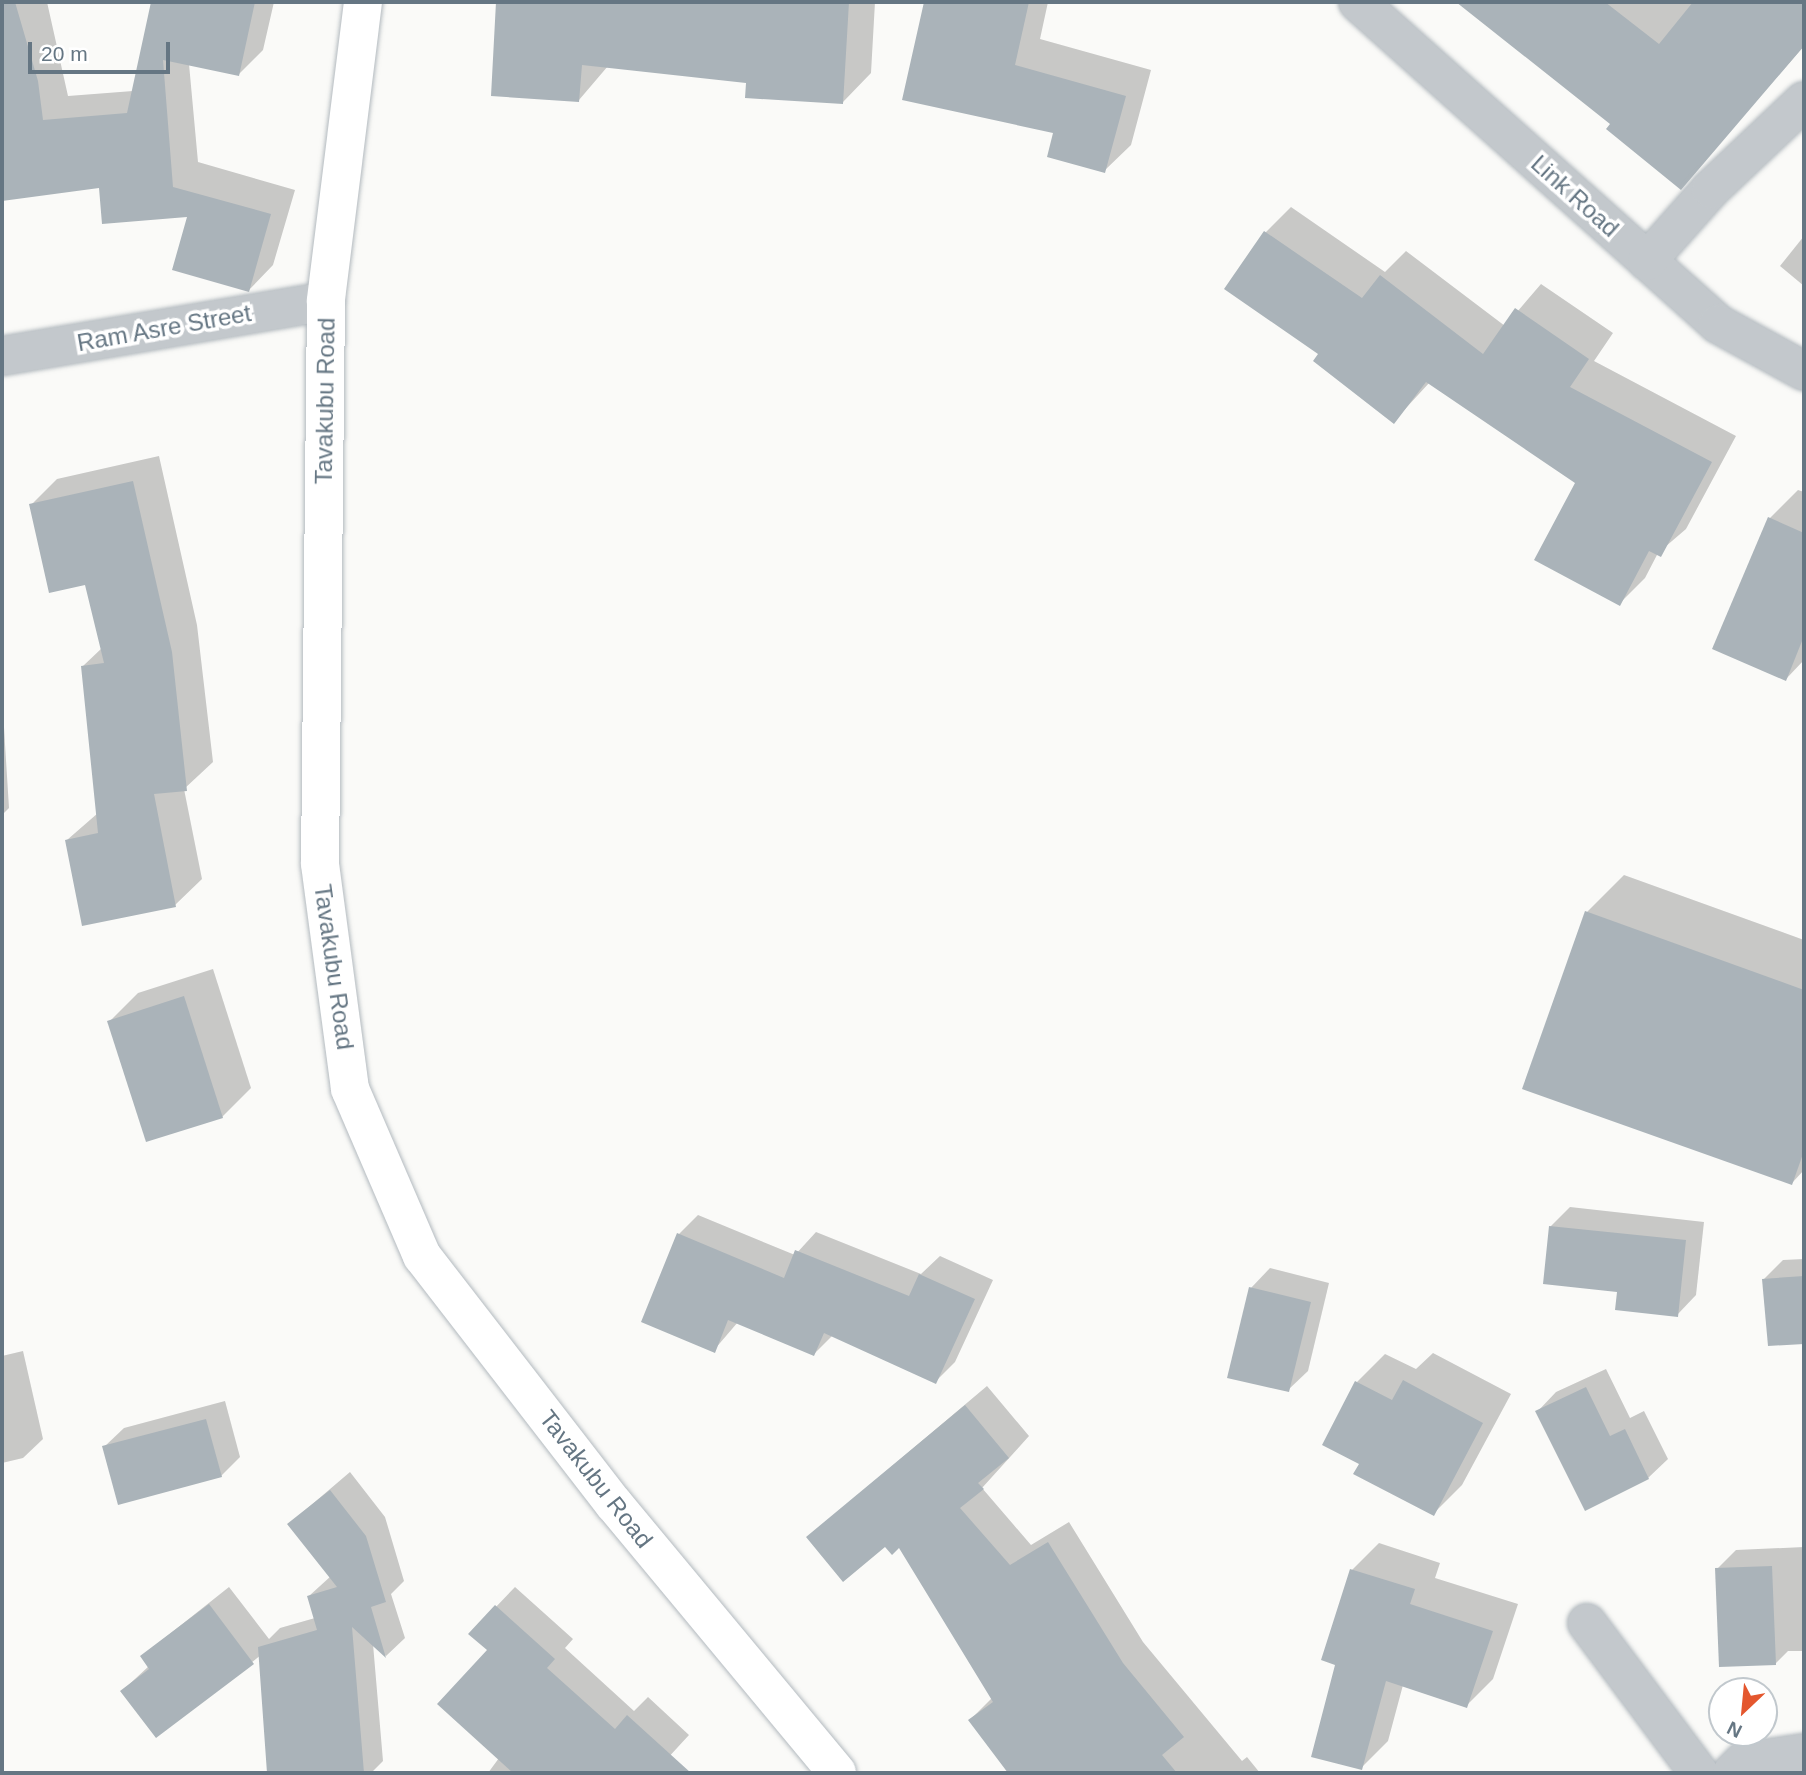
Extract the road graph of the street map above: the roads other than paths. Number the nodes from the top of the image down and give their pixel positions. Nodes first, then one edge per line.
1 (363, 2) edge
2 (1358, 2) edge
3 (1804, 101) edge
4 (1647, 261) junction
5 (326, 301) junction
6 (2, 356) edge
7 (1804, 371) edge
8 (1587, 1623) dead end
9 (1804, 1753) edge
10 (837, 1773) edge
11 (1699, 1773) edge
12 (1732, 1773) edge

1 - 5 main road, Tavakubu Road
2 - 4 street, Link Road
3 - 4 street
4 - 7 street, Link Road
5 - 6 street, Ram Asre Street
5 - 10 main road, Tavakubu Road
8 - 11 street
9 - 12 street

